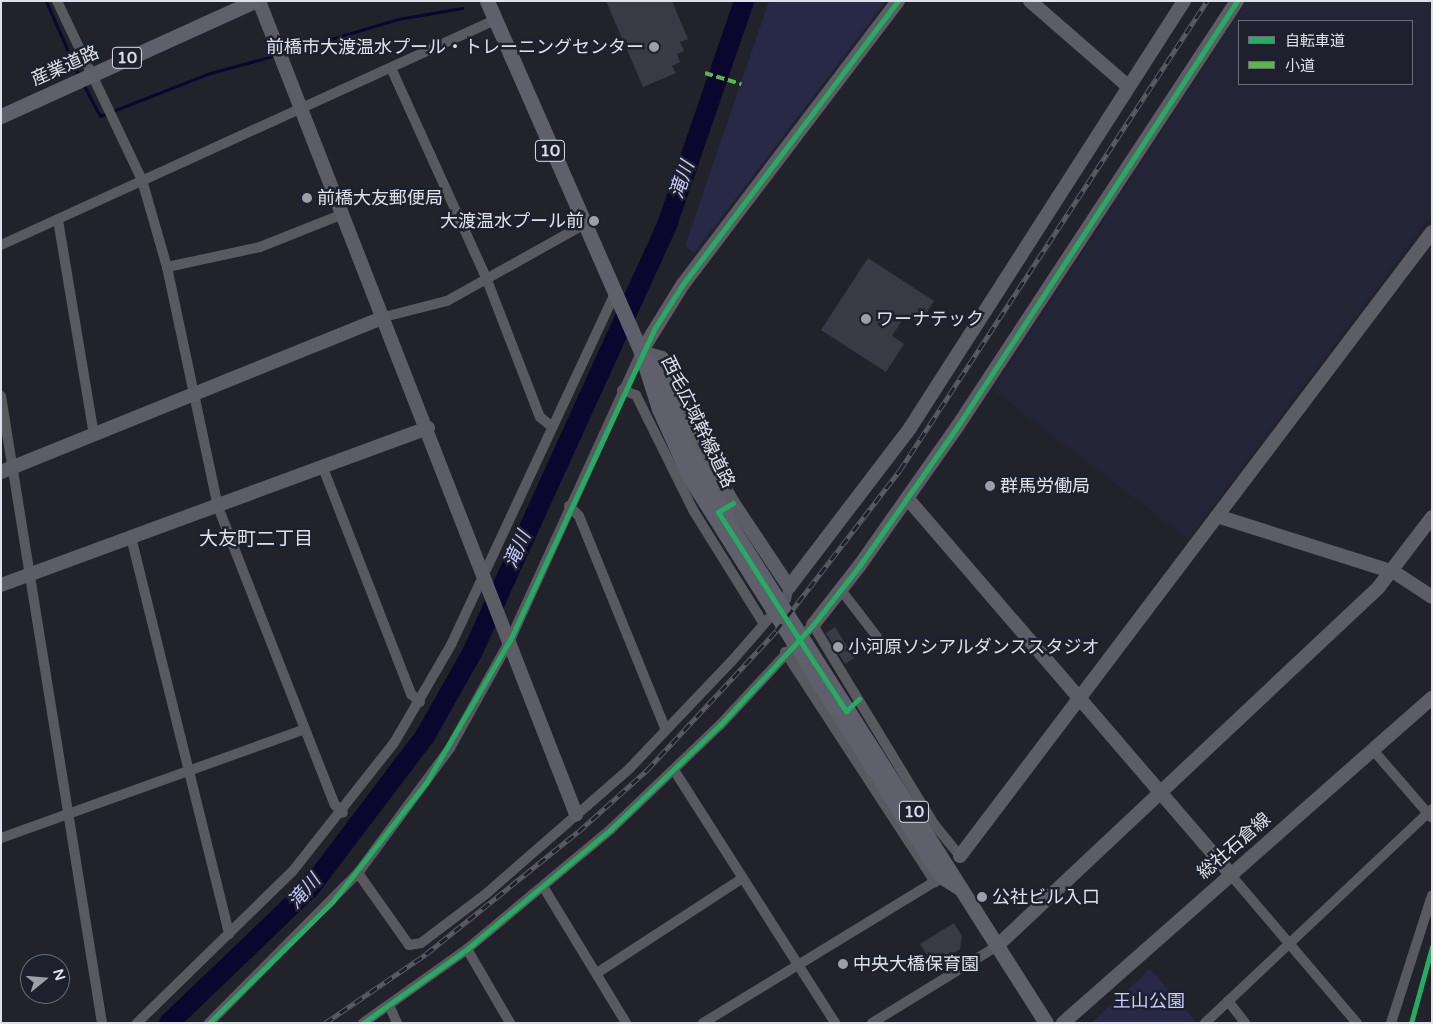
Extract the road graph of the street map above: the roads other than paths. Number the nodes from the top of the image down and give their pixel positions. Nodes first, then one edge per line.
1 (57, 1) edge
2 (254, 1) edge
3 (259, 1) edge
4 (487, 1) edge
5 (898, 1) edge
6 (1030, 1) edge
7 (1184, 1) edge
8 (1237, 1) edge
9 (495, 20) junction
10 (391, 68) junction
11 (91, 75) junction
12 (1129, 88) junction
13 (302, 107) junction
14 (1, 116) edge
15 (142, 180) junction
16 (343, 214) junction
17 (58, 220) junction
18 (583, 225) junction
19 (1432, 232) edge
20 (1, 245) edge
21 (166, 267) junction
22 (487, 280) junction
23 (616, 297) junction
24 (384, 317) junction
25 (639, 347) junction
26 (622, 390) junction
27 (193, 395) junction
28 (1, 396) edge
29 (551, 426) junction
30 (428, 428) junction
31 (94, 434) junction
32 (323, 468) junction
33 (7, 470) edge
34 (908, 499) junction
35 (569, 506) junction
36 (218, 507) junction
37 (1217, 516) junction
38 (1432, 517) edge
39 (131, 537) junction
40 (1394, 572) junction
41 (485, 575) junction
42 (28, 576) junction
43 (1, 585) edge
44 (789, 587) junction
45 (841, 590) junction
46 (1432, 597) edge
47 (764, 624) junction
48 (813, 625) junction
49 (507, 634) junction
50 (877, 637) dead end
51 (785, 652) junction
52 (1432, 698) edge
53 (1078, 700) junction
54 (420, 702) junction
55 (305, 729) junction
56 (666, 730) junction
57 (860, 739) junction
58 (1373, 750) junction
59 (674, 770) junction
60 (188, 773) junction
61 (1160, 793) junction
62 (343, 813) junction
63 (576, 814) junction
64 (1430, 814) edge
65 (68, 816) junction
66 (1, 838) edge
67 (960, 856) joint
68 (358, 873) junction
69 (1230, 874) junction
70 (742, 879) junction
71 (938, 879) junction
72 (544, 888) junction
73 (961, 889) junction
74 (1432, 895) edge
75 (229, 934) junction
76 (1290, 944) junction
77 (997, 946) junction
78 (467, 949) junction
79 (797, 965) junction
80 (597, 973) junction
81 (1228, 1001) junction
82 (390, 1005) junction
83 (102, 1023) edge
84 (137, 1023) edge
85 (209, 1023) edge
86 (363, 1023) edge
87 (398, 1023) edge
88 (510, 1023) edge
89 (626, 1023) edge
90 (702, 1023) edge
91 (835, 1023) edge
92 (872, 1023) edge
93 (1046, 1023) edge
94 (1063, 1023) edge
95 (1204, 1023) edge
96 (1245, 1023) edge
97 (1357, 1023) edge
98 (1391, 1023) edge

1 - 11 street
2 - 11 main road, 産業道路 / 10
3 - 13 street
4 - 9 main road, 西毛広域幹線道路 / 10
5 - 25 street
6 - 12 street
7 - 12 street
8 - 34 street
9 - 10 street
9 - 18 main road, 西毛広域幹線道路 / 10
10 - 13 street
10 - 22 street
11 - 14 main road, 産業道路 / 10
11 - 15 street
12 - 44 street
13 - 15 street
13 - 16 street
15 - 17 street
15 - 21 street
16 - 21 street
16 - 24 street
17 - 20 street
17 - 31 street
18 - 22 street
18 - 23 main road, 西毛広域幹線道路 / 10
19 - 37 street
21 - 27 street
22 - 24 street
22 - 29 street
23 - 25 main road, 西毛広域幹線道路 / 10
23 - 29 street
24 - 27 street
24 - 30 street
25 - 26 street
25 - 44 street
25 - 57 main road, 西毛広域幹線道路 / 10
26 - 35 street
26 - 47 street
27 - 31 street
27 - 36 street
28 - 33 street
29 - 41 street
30 - 32 street
30 - 41 street
31 - 33 street
32 - 36 street
32 - 54 street
33 - 42 street
34 - 45 street
34 - 53 street
35 - 49 street
35 - 56 street
36 - 39 street
36 - 55 street
37 - 40 street
37 - 53 street
38 - 40 street
39 - 42 street
39 - 60 street
40 - 46 street
40 - 61 street
41 - 49 street
41 - 54 street
42 - 43 street
42 - 65 street
44 - 47 street
45 - 48 street
45 - 50 street
47 - 56 street
48 - 51 street
48 - 67 street
49 - 63 street
49 - 68 street
51 - 59 street
51 - 71 street
52 - 58 street, 総社石倉線
53 - 61 street
53 - 67 street
54 - 62 street
55 - 60 street
55 - 62 street
56 - 63 street
57 - 71 main road, 西毛広域幹線道路 / 10
57 - 73 main road, 西毛広域幹線道路 / 10
58 - 64 street
58 - 69 street, 総社石倉線
59 - 70 street
59 - 72 street
60 - 65 street
60 - 75 street
61 - 69 street
61 - 77 street
62 - 75 street
63 - 68 street
64 - 76 street
65 - 66 street
65 - 83 street
68 - 85 street
69 - 76 street
69 - 94 street, 総社石倉線
70 - 79 street
70 - 80 street
71 - 73 main road, 西毛広域幹線道路 / 10
71 - 79 street
72 - 78 street
72 - 80 street
73 - 77 main road, 西毛広域幹線道路 / 10
74 - 98 street
75 - 84 street
76 - 81 street
76 - 97 street
77 - 92 street
77 - 93 main road, 西毛広域幹線道路 / 10
78 - 82 street
78 - 88 street
79 - 90 street
79 - 91 street
80 - 89 street
81 - 95 street
81 - 96 street
82 - 86 street
82 - 87 street

